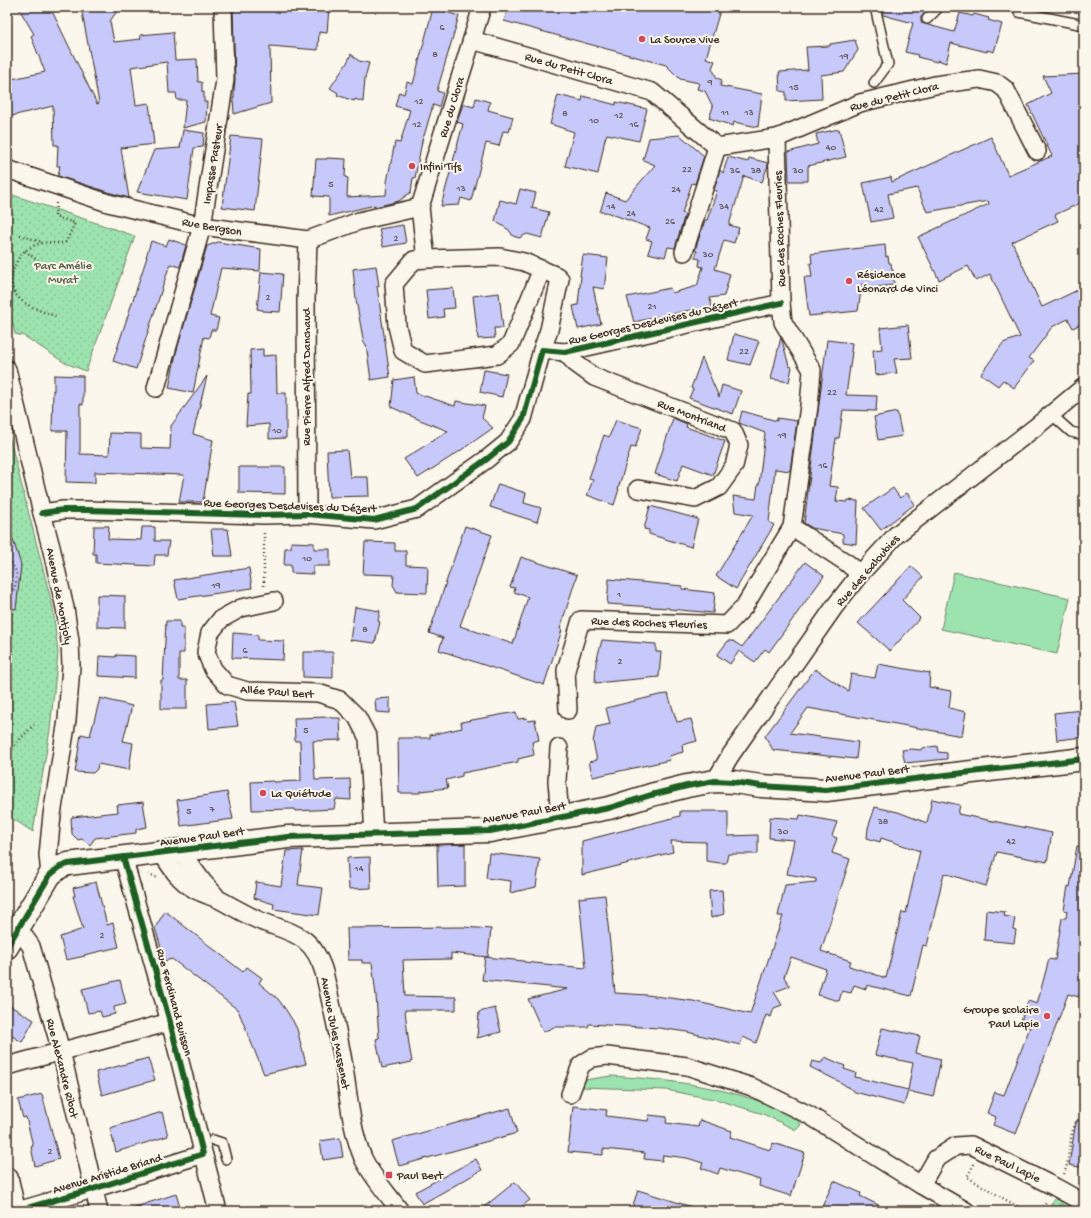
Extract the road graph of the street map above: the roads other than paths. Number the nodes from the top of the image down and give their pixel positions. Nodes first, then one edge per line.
1 (223, 7) edge
2 (482, 7) edge
3 (875, 7) edge
4 (939, 7) edge
5 (1020, 7) edge
6 (927, 19) dead end
7 (1084, 25) edge
8 (472, 40) junction
9 (874, 83) dead end
10 (777, 138) junction
11 (718, 147) junction
12 (1037, 152) dead end
13 (7, 169) edge
14 (420, 207) junction
15 (202, 226) junction
16 (308, 240) junction
17 (684, 252) dead end
18 (426, 259) junction
19 (542, 269) junction
20 (781, 303) junction
21 (542, 350) junction
22 (565, 352) junction
23 (7, 369) edge
24 (1084, 387) edge
25 (156, 388) dead end
26 (12, 411) edge
27 (1051, 414) junction
28 (1084, 436) edge
29 (638, 489) dead end
30 (42, 513) junction
31 (307, 514) junction
32 (792, 527) junction
33 (860, 574) junction
34 (269, 602) road end
35 (568, 710) dead end
36 (559, 748) dead end
37 (1084, 759) edge
38 (715, 782) junction
39 (560, 817) junction
40 (374, 834) junction
41 (171, 852) junction
42 (122, 857) junction
43 (50, 875) junction
44 (12, 937) edge
45 (170, 1022) junction
46 (60, 1051) junction
47 (7, 1066) edge
48 (570, 1094) dead end
49 (213, 1140) dead end
50 (203, 1154) junction
51 (226, 1159) dead end
52 (7, 1179) edge
53 (921, 1185) junction
54 (93, 1189) junction
55 (1084, 1203) edge
56 (16, 1211) edge
57 (99, 1211) edge
58 (218, 1211) edge
59 (400, 1211) edge
60 (966, 1211) edge

1 - 15 street, Impasse Pasteur
2 - 8 street, Rue du Clora
3 - 9 lane
4 - 6 lane
5 - 7 lane
8 - 11 street, Rue du Petit Clora
8 - 14 street, Rue du Clora
10 - 11 street, Rue du Petit Clora
10 - 12 street, Rue du Petit Clora
10 - 20 street, Rue des Roches Fleuries
11 - 17 street
13 - 15 street, Rue Bergson
14 - 16 street, Rue Bergson
14 - 18 street
15 - 16 street, Rue Bergson
15 - 25 street, Impasse Pasteur
16 - 31 street, Rue Pierre Alfred Danchaud
18 - 19 street
18 - 19 street
19 - 21 street
20 - 22 street, Rue Georges Desdevises du Dézert
20 - 32 street, Rue des Roches Fleuries
21 - 22 street, Rue Georges Desdevises du Dézert
21 - 31 street, Rue Georges Desdevises du Dézert
22 - 29 street, Rue Montriand
23 - 26 street, Avenue de Montjoly
24 - 27 street, Rue des Galoubies
26 - 30 street, Avenue de Montjoly
27 - 28 lane
27 - 33 street, Rue des Galoubies
30 - 31 street, Rue Georges Desdevises du Dézert
30 - 43 street, Avenue de Montjoly
32 - 33 street
32 - 35 street, Rue des Roches Fleuries
33 - 38 street, Rue des Galoubies
34 - 40 street, Allée Paul Bert
36 - 39 street
37 - 38 street, Avenue Paul Bert
38 - 39 street, Avenue Paul Bert
39 - 40 street, Avenue Paul Bert
40 - 41 street, Avenue Paul Bert
41 - 42 street, Avenue Paul Bert
41 - 59 street, Avenue Jules Massenet
42 - 43 street, Avenue Paul Bert
42 - 45 street, Rue Ferdinand Buisson
43 - 44 street, Avenue Paul Bert
44 - 46 street, Rue Alexandre Ribot
45 - 46 street
45 - 50 street, Rue Ferdinand Buisson
46 - 47 street
46 - 54 street, Rue Alexandre Ribot
48 - 53 street
49 - 51 lane
50 - 54 street, Avenue Aristide Briand
50 - 58 street, Rue Ferdinand Buisson
52 - 56 street
53 - 55 street, Rue Paul Lapie
53 - 60 street
54 - 56 street, Avenue Aristide Briand
54 - 57 street, Rue Alexandre Ribot

